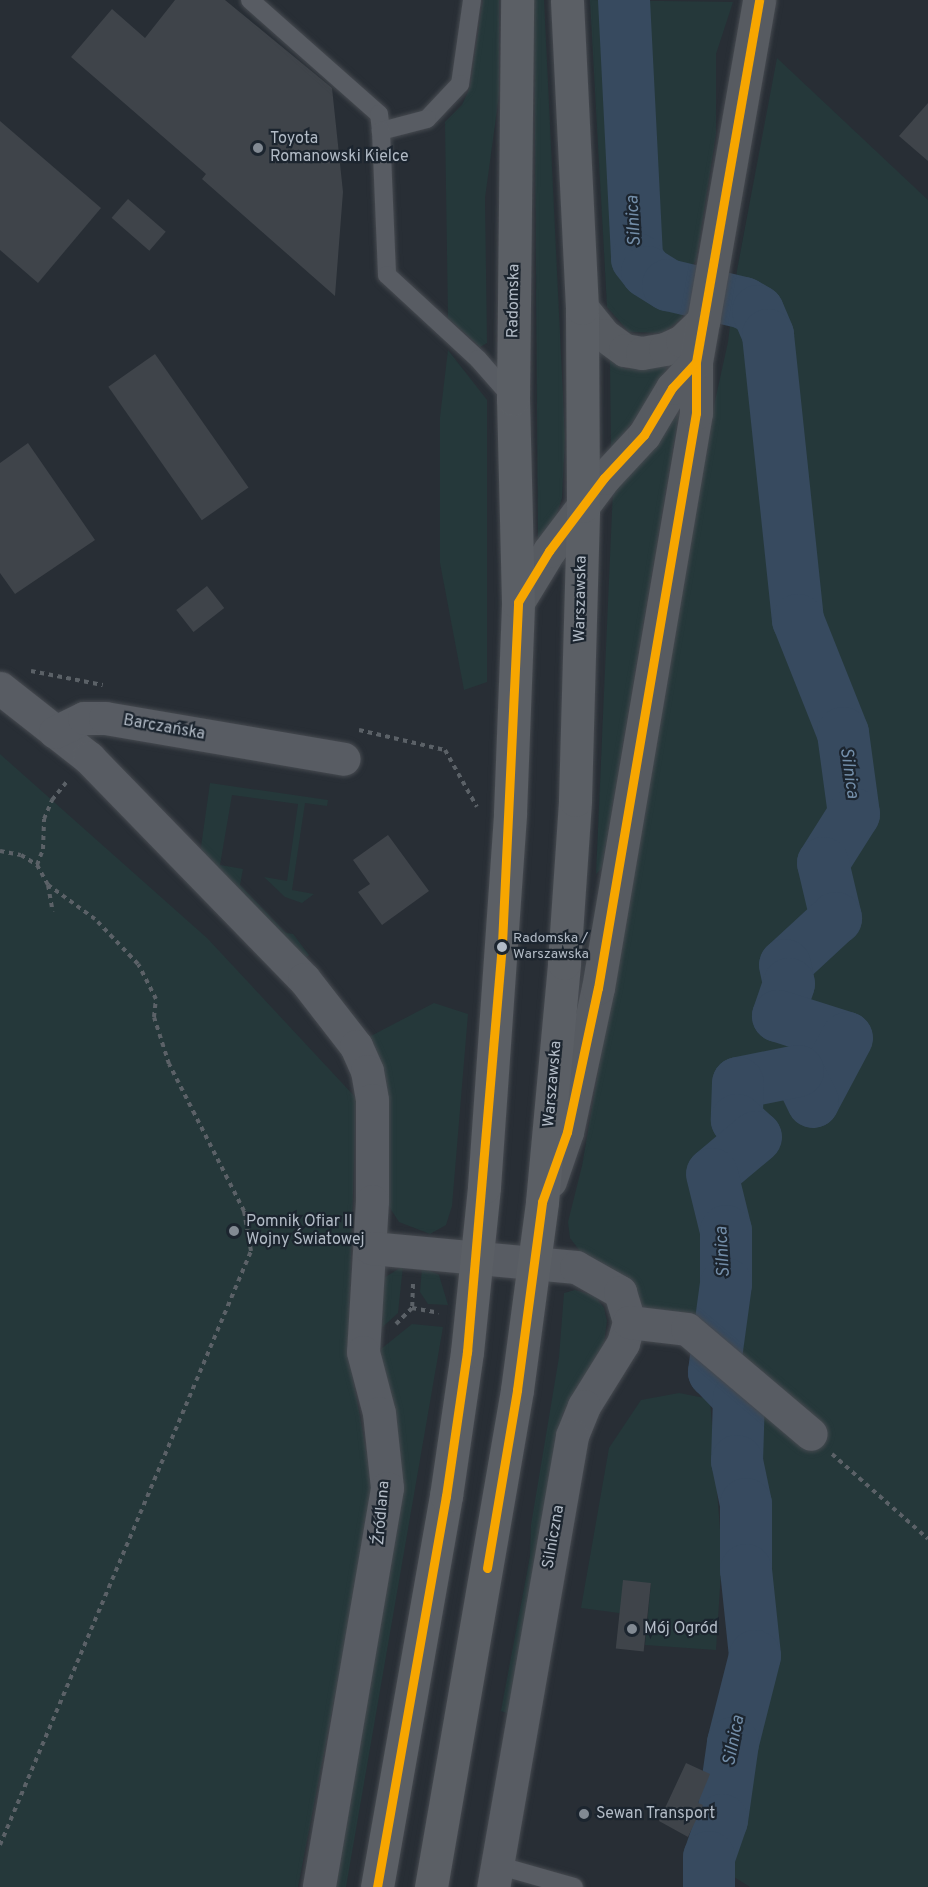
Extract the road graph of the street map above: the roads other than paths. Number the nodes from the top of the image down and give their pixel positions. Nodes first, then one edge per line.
1 (250, 0) edge
2 (472, 0) edge
3 (517, 0) edge
4 (567, 0) edge
5 (759, 0) edge
6 (381, 130) junction
7 (582, 308) junction
8 (704, 320) junction
9 (696, 362) junction
10 (513, 399) junction
11 (583, 506) junction
12 (518, 602) junction
13 (0, 688) edge
14 (55, 732) junction
15 (345, 759) dead end
16 (542, 1202) junction
17 (371, 1248) junction
18 (477, 1257) junction
19 (534, 1262) junction
20 (629, 1322) junction
21 (811, 1434) road end
22 (495, 1876) edge
23 (319, 1887) edge
24 (377, 1887) edge
25 (431, 1887) edge
26 (574, 1887) edge

1 - 6 lane
2 - 6 lane
3 - 10 main road, Radomska
4 - 7 main road
5 - 8 street, Warszawska
6 - 10 lane
7 - 8 street
7 - 11 main road, Warszawska
8 - 9 street, Warszawska
9 - 11 street, Warszawska
9 - 16 street, Warszawska
10 - 12 main road, Radomska
11 - 12 street, Warszawska
11 - 16 main road, Warszawska
12 - 18 main road
13 - 14 street
14 - 15 street, Barczańska
14 - 17 street, Źródlana
16 - 19 main road
17 - 18 street
17 - 23 street, Źródlana
18 - 19 street
18 - 24 main road
19 - 20 street
19 - 25 main road
20 - 21 street
20 - 22 street, Silniczna
22 - 26 lane

